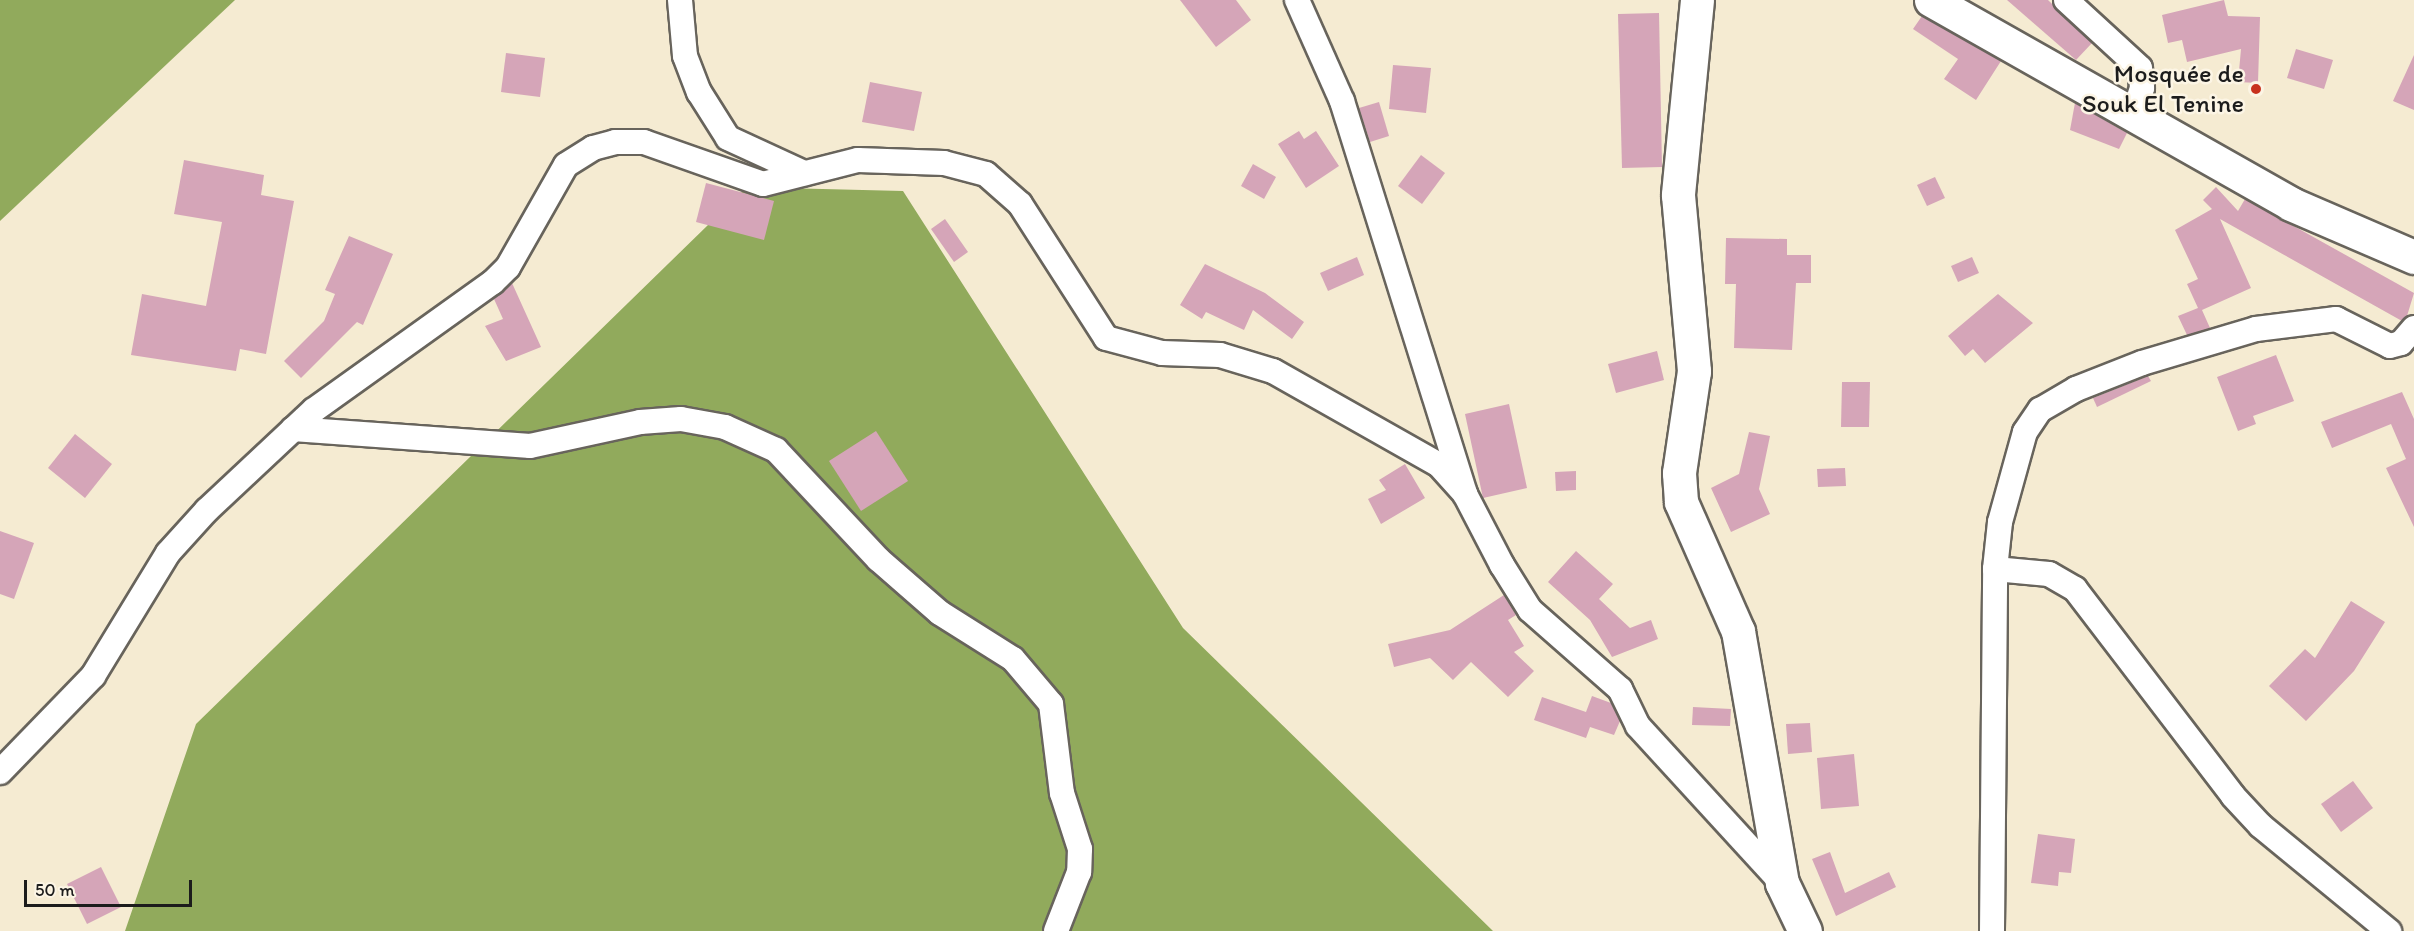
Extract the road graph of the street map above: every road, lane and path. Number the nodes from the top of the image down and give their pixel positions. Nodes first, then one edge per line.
1 (680, 0) edge
2 (1297, 0) edge
3 (1697, 0) edge
4 (1931, 0) edge
5 (2066, 0) edge
6 (2134, 112) junction
7 (804, 173) junction
8 (2414, 257) edge
9 (2414, 328) edge
10 (293, 429) junction
11 (1465, 494) junction
12 (1995, 569) junction
13 (0, 772) edge
14 (1782, 883) junction
15 (1056, 931) edge
16 (1805, 931) edge
17 (1992, 931) edge
18 (2389, 931) edge

1 - 7 street
2 - 11 street
3 - 14 main road
4 - 6 main road
5 - 6 street
6 - 8 main road
7 - 10 street
7 - 11 street
9 - 12 street
10 - 13 street
10 - 15 street
11 - 14 street
12 - 17 street
12 - 18 street
14 - 16 main road

